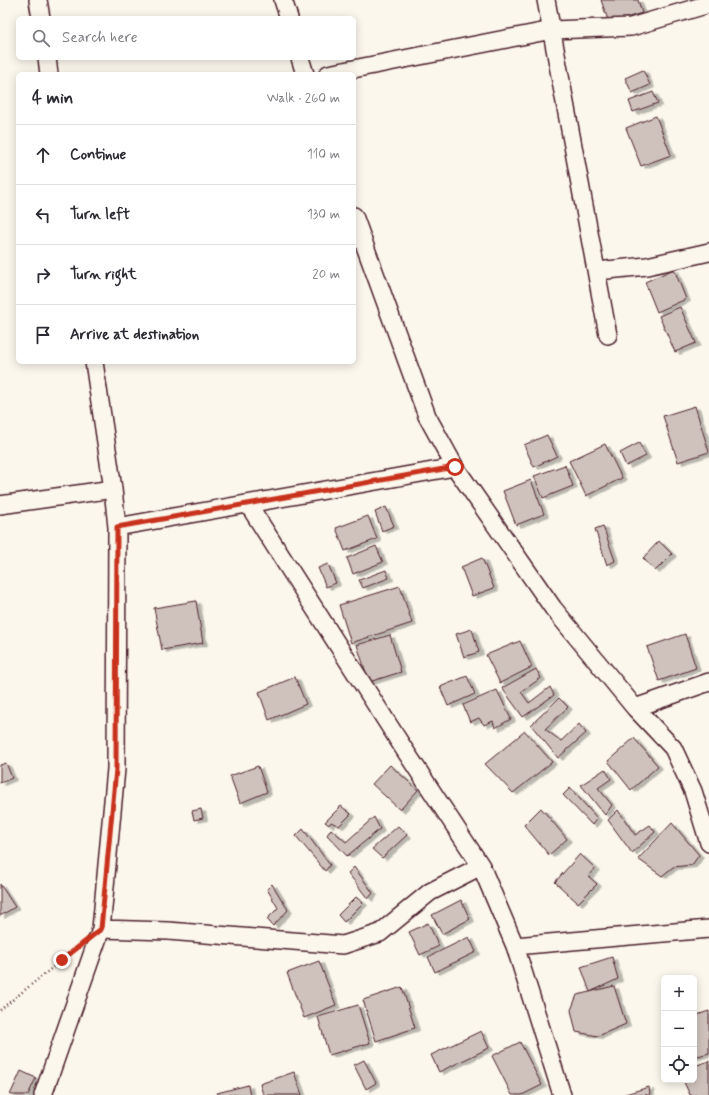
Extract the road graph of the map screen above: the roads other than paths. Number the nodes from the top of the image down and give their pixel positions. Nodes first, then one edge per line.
1 (38, 0) edge
2 (283, 0) edge
3 (546, 0) edge
4 (709, 4) edge
5 (41, 16) edge
6 (288, 16) edge
7 (552, 30) junction
8 (47, 60) edge
9 (301, 60) edge
10 (49, 72) edge
11 (304, 72) edge
12 (338, 72) edge
13 (356, 221) edge
14 (709, 252) edge
15 (597, 271) junction
16 (608, 335) dead end
17 (94, 364) edge
18 (455, 467) junction
19 (113, 489) junction
20 (248, 504) junction
21 (0, 505) edge
22 (117, 527) junction
23 (709, 682) edge
24 (635, 708) junction
25 (709, 843) edge
26 (481, 866) junction
27 (101, 929) junction
28 (709, 929) edge
29 (515, 946) junction
30 (44, 1095) edge
31 (562, 1095) edge

1 - 5 street
2 - 6 street
3 - 7 street
4 - 7 street
7 - 12 street
7 - 15 street
8 - 10 street
9 - 11 street
13 - 18 street
14 - 15 street
15 - 16 street
17 - 19 street
18 - 20 street
18 - 24 street
19 - 21 street
19 - 22 street
20 - 22 street
20 - 26 street
22 - 27 street
23 - 24 street
24 - 25 street
26 - 27 street
26 - 29 street
27 - 30 street
28 - 29 street
29 - 31 street

